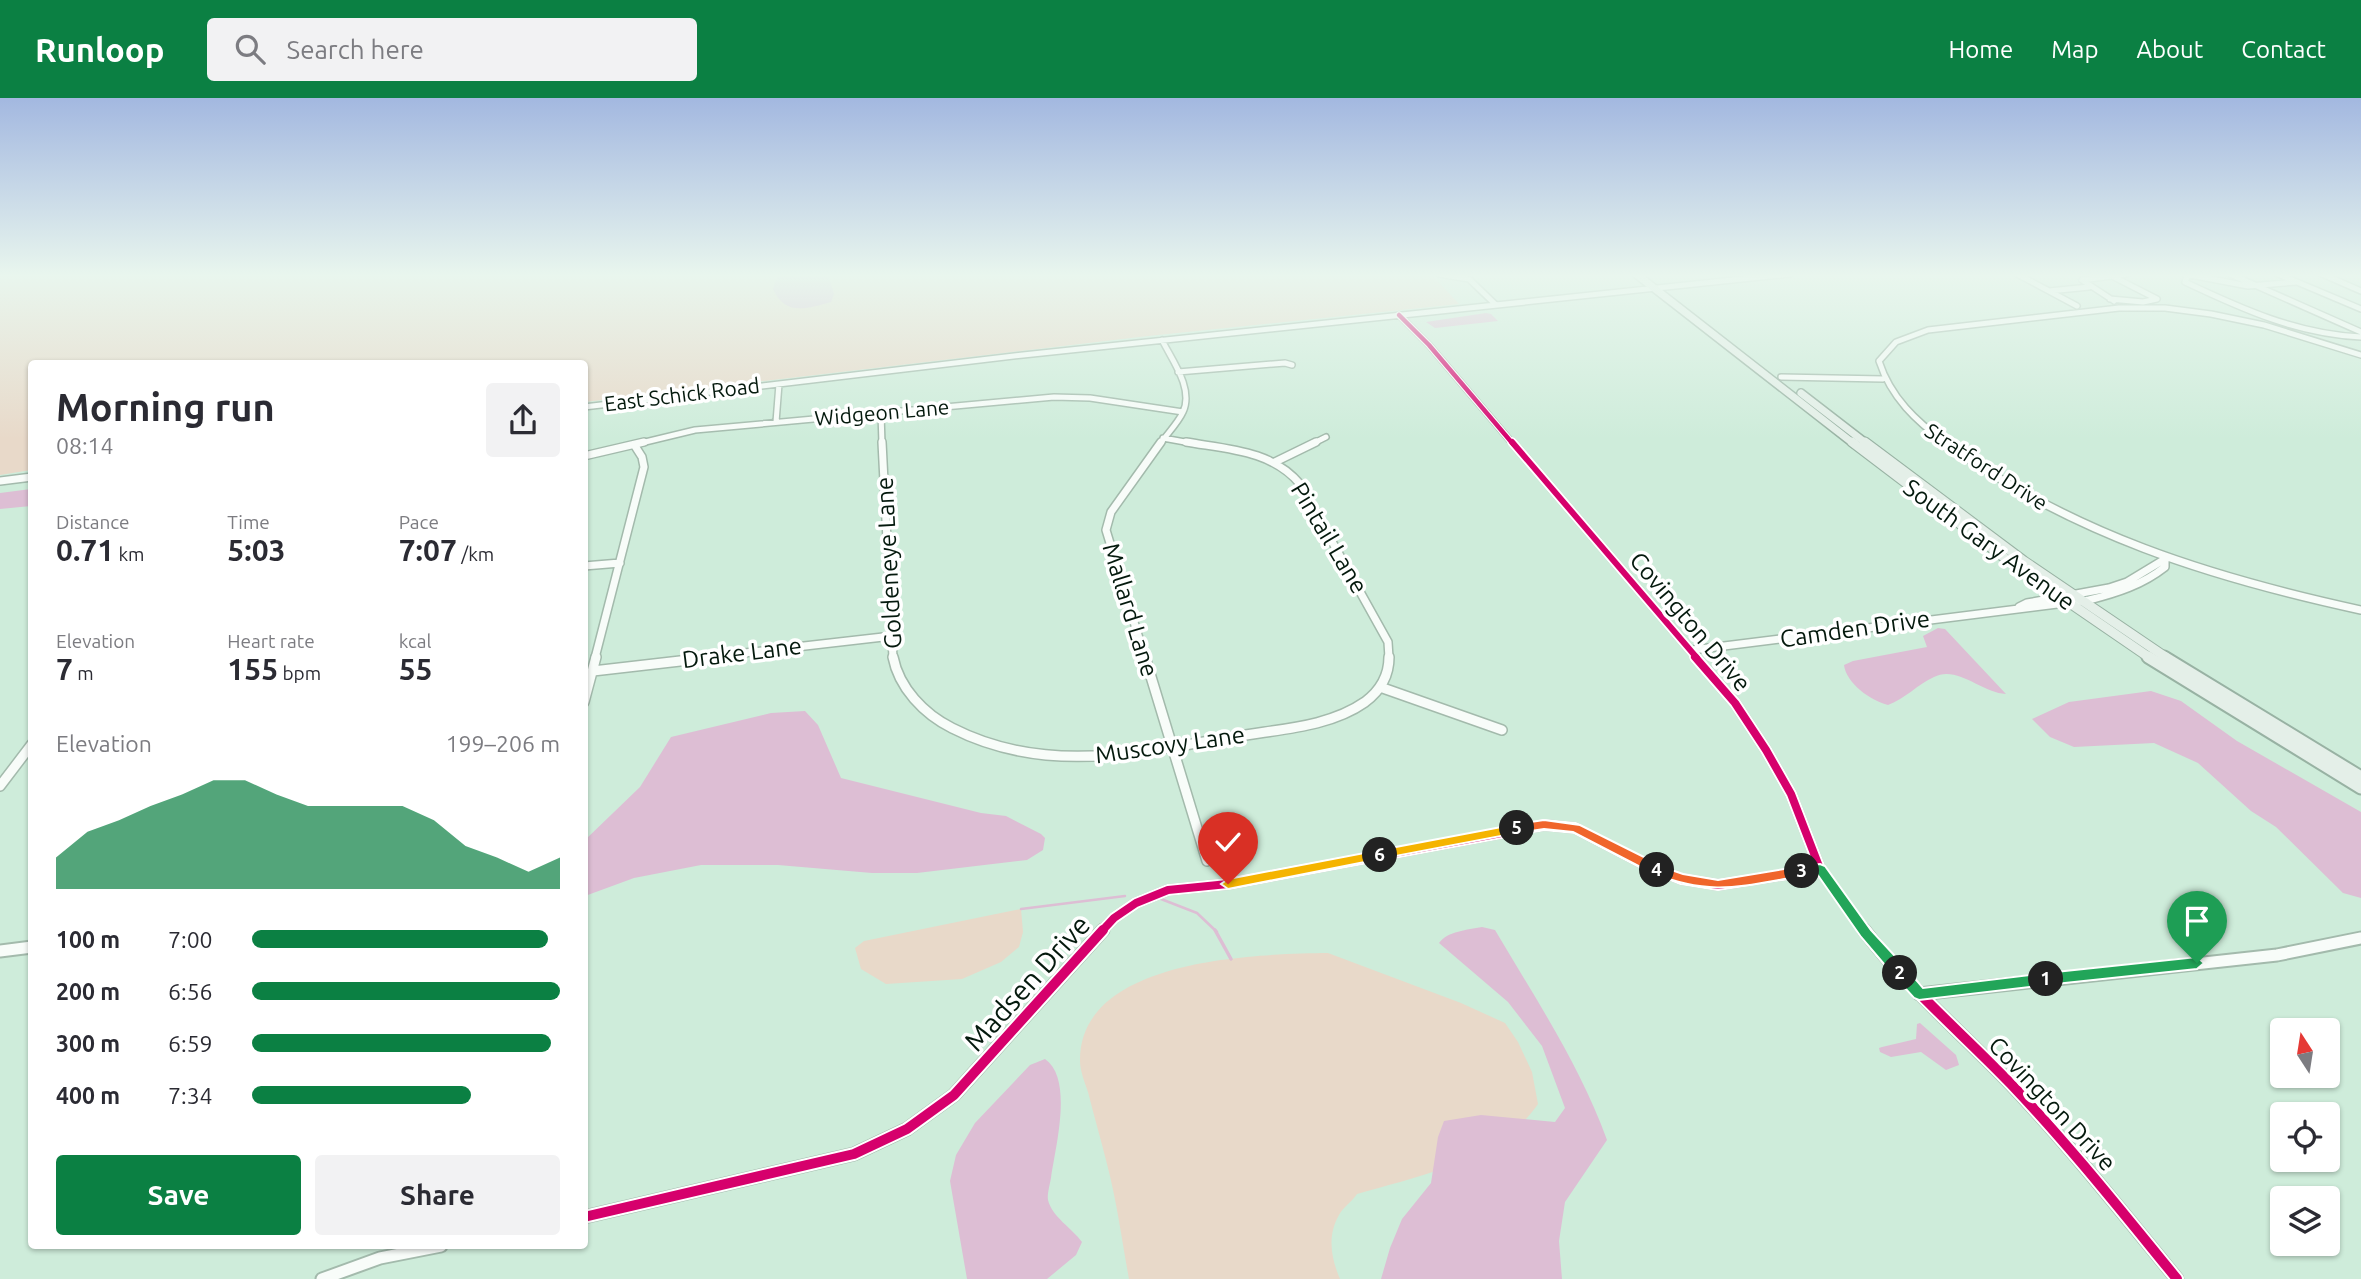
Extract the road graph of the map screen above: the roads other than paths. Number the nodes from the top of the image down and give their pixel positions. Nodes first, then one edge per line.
1 (1270, 329) edge
2 (1415, 329) edge
3 (1708, 329) edge
4 (1718, 329) edge
5 (1941, 329) edge
6 (2276, 329) edge
7 (2304, 329) edge
8 (2361, 335) edge
9 (1162, 340) junction
10 (2361, 355) edge
11 (1292, 365) dead end
12 (1178, 372) junction
13 (1784, 379) junction
14 (1884, 381) junction
15 (779, 384) junction
16 (588, 407) edge
17 (1182, 412) junction
18 (881, 413) junction
19 (776, 422) junction
20 (1326, 437) dead end
21 (1163, 438) junction
22 (635, 446) junction
23 (588, 455) edge
24 (1275, 462) junction
25 (28, 478) edge
26 (0, 481) edge
27 (2165, 559) junction
28 (620, 563) junction
29 (588, 566) edge
30 (2069, 599) junction
31 (2361, 610) edge
32 (892, 635) junction
33 (1692, 650) junction
34 (593, 671) junction
35 (1380, 687) junction
36 (588, 688) edge
37 (953, 730) joint
38 (1502, 730) dead end
39 (1172, 747) junction
40 (28, 749) edge
41 (2361, 777) edge
42 (0, 786) edge
43 (2361, 788) edge
44 (1207, 861) dead end
45 (1820, 869) junction
46 (2361, 938) edge
47 (28, 948) edge
48 (0, 951) edge
49 (1919, 994) junction
50 (588, 1216) edge
51 (420, 1249) edge
52 (322, 1279) edge
53 (2177, 1279) edge

1 - 9 street, East Schick Road
2 - 33 street, Covington Drive
3 - 30 main road, South Gary Avenue
4 - 13 main road, South Gary Avenue
5 - 14 street
6 - 10 street
7 - 8 street
9 - 12 street
9 - 15 street, East Schick Road
11 - 12 street
12 - 17 street
13 - 14 street
13 - 30 main road, South Gary Avenue
14 - 27 street, Stratford Drive
15 - 16 street, East Schick Road
15 - 19 street
17 - 18 street, Widgeon Lane
17 - 21 street, Mallard Lane
18 - 19 street, Widgeon Lane
18 - 32 street, Goldeneye Lane
19 - 22 street, Widgeon Lane
20 - 24 street
21 - 24 street, Pintail Lane
21 - 39 street, Mallard Lane
22 - 23 street, Widgeon Lane
22 - 28 street
24 - 35 street, Pintail Lane
25 - 26 street
27 - 30 street, Camden Drive
27 - 31 street, Stratford Drive
28 - 29 street
28 - 34 street
30 - 33 street, Camden Drive
30 - 41 main road, South Gary Avenue
30 - 43 main road, South Gary Avenue
32 - 34 street, Drake Lane
32 - 37 street, Goldeneye Lane
33 - 45 street, Covington Drive
34 - 36 street
35 - 38 street
35 - 39 street, Muscovy Lane
37 - 39 street, Muscovy Lane
39 - 44 street, Mallard Lane
40 - 42 street
45 - 49 street, Covington Drive
45 - 50 street, Madsen Drive
46 - 49 street
47 - 48 street
49 - 53 street, Covington Drive
51 - 52 street

